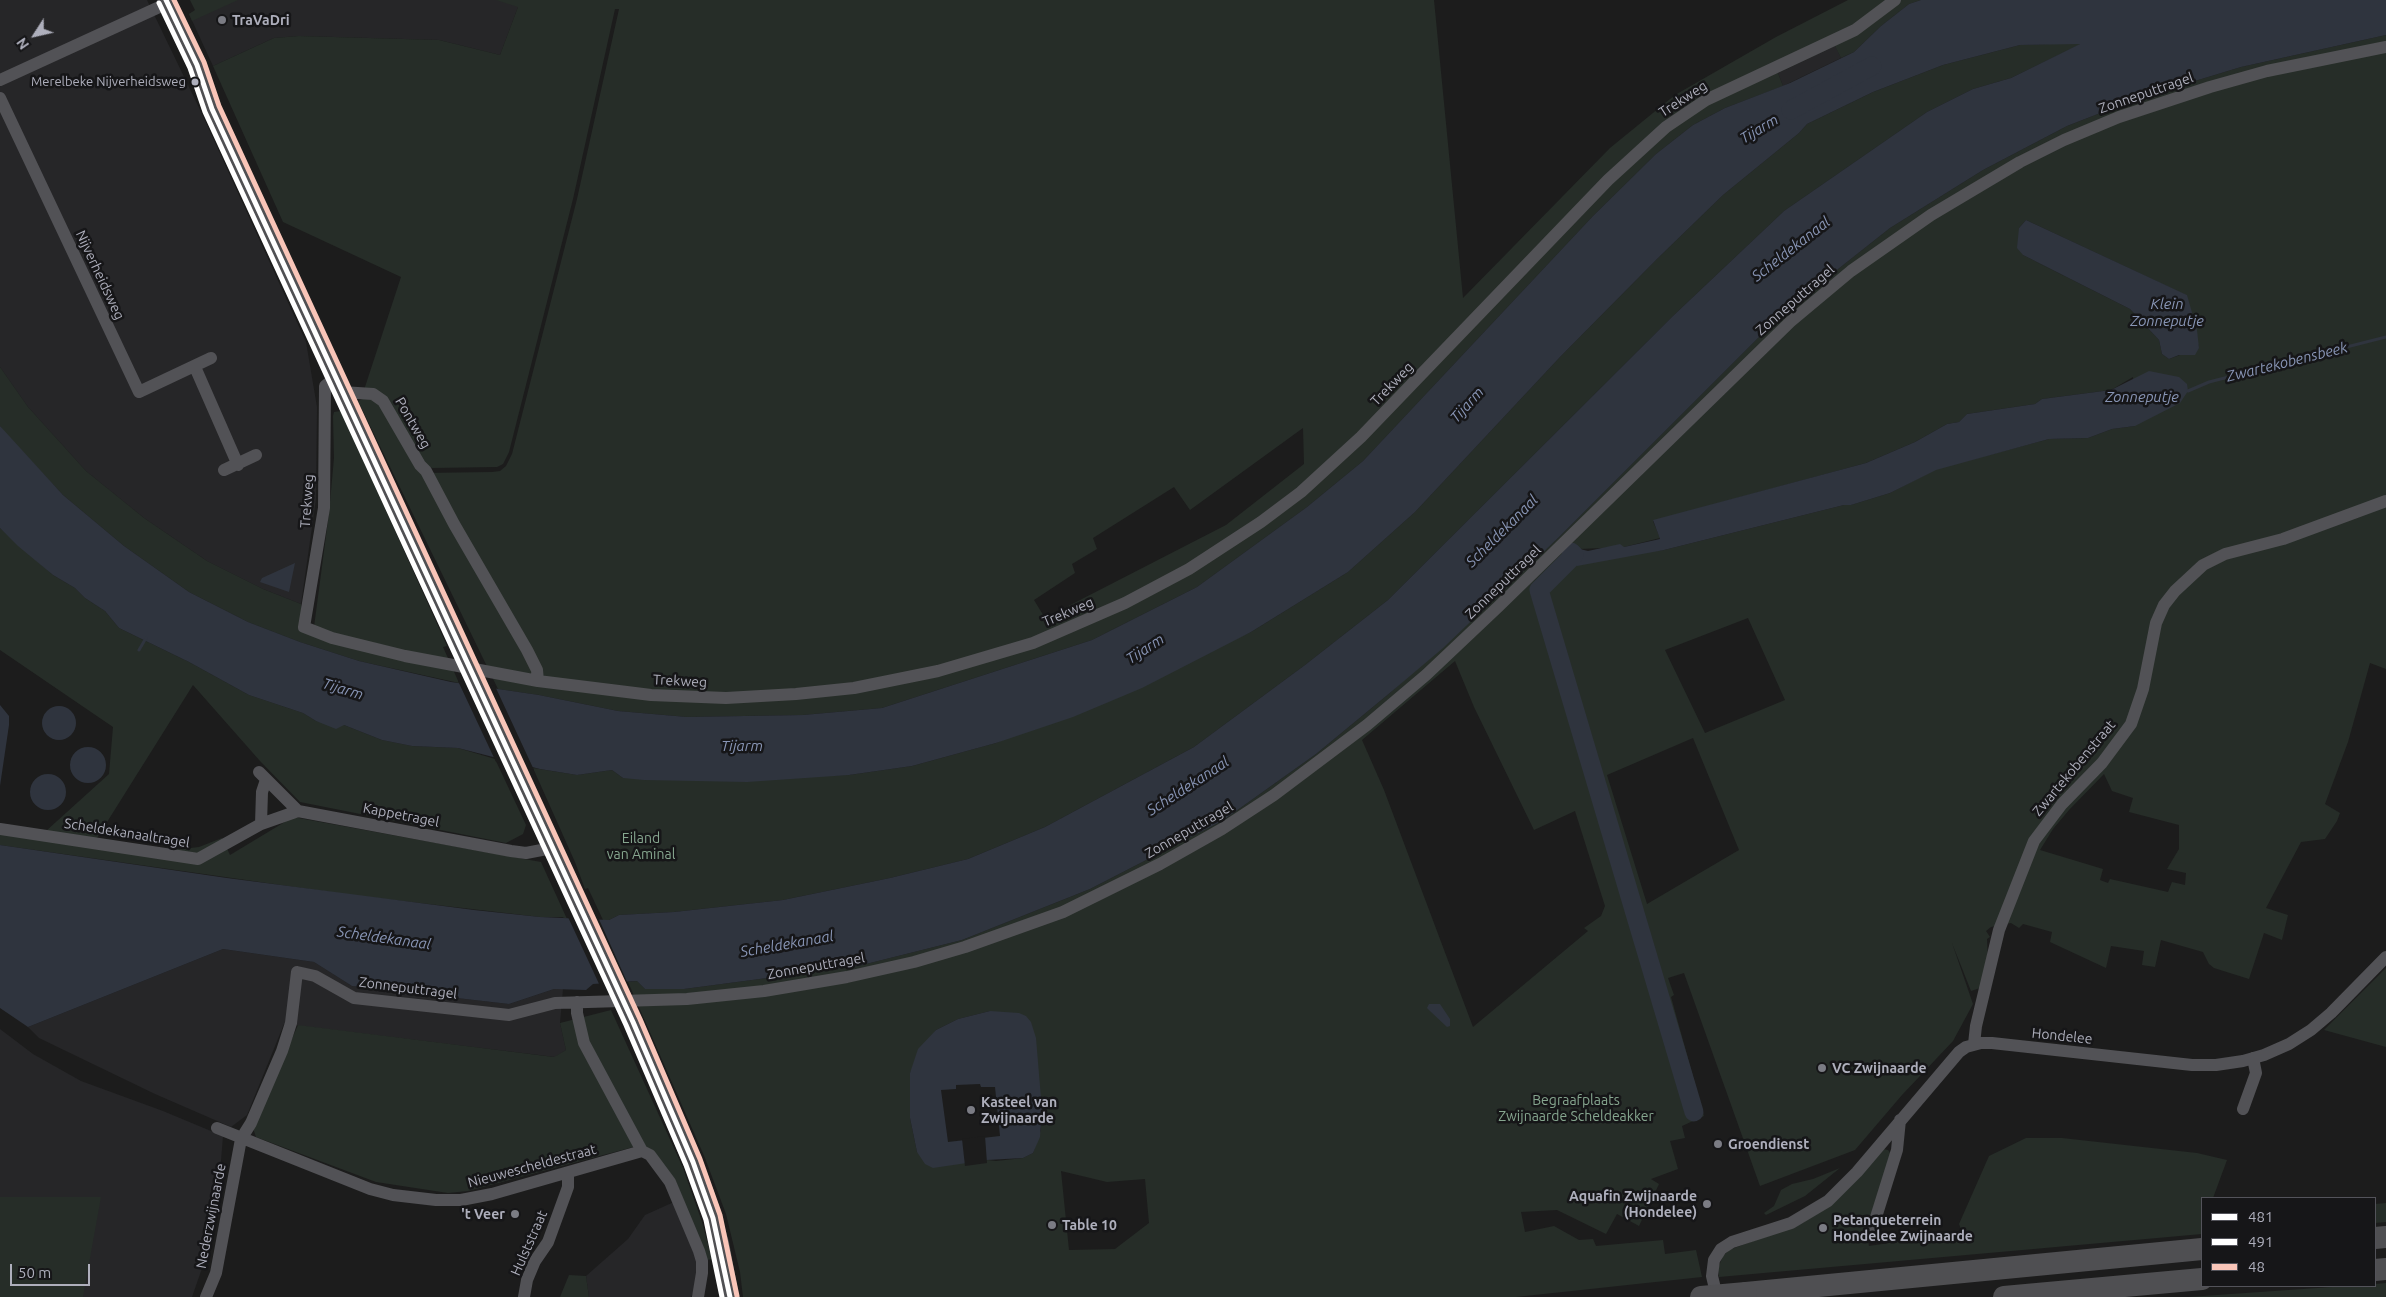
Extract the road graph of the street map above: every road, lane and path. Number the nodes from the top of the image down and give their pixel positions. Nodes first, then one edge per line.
1 (1895, 0) edge
2 (167, 2) edge
3 (2386, 47) edge
4 (0, 80) edge
5 (0, 98) edge
6 (211, 358) dead end
7 (195, 367) junction
8 (338, 385) junction
9 (256, 455) dead end
10 (238, 465) junction
11 (224, 470) dead end
12 (2386, 501) edge
13 (538, 681) junction
14 (298, 811) junction
15 (262, 824) junction
16 (0, 829) edge
17 (552, 848) junction
18 (2386, 957) edge
19 (577, 1002) junction
20 (1974, 1044) junction
21 (2253, 1058) junction
22 (2243, 1109) dead end
23 (1900, 1120) junction
24 (216, 1128) dead end
25 (241, 1139) junction
26 (642, 1151) junction
27 (568, 1173) junction
28 (1872, 1230) dead end
29 (2201, 1249) edge
30 (2201, 1280) edge
31 (206, 1297) edge
32 (524, 1297) edge
33 (698, 1297) edge
34 (730, 1297) edge
35 (1701, 1297) edge
36 (1717, 1297) edge
37 (2004, 1297) edge

1 - 13 street, Trekweg
2 - 4 street
2 - 8 main road
3 - 19 street, Zonneputtragel
5 - 7 street, Nijverheidsweg
6 - 7 street, Nijverheidsweg
7 - 10 street
8 - 13 street, Pontweg
8 - 13 street, Trekweg
8 - 17 main road, bridge
9 - 10 street
10 - 11 street
12 - 20 street, Zwartekobenstraat
14 - 15 street, Scheldekanaaltragel
14 - 15 street
14 - 17 street, Kappetragel
15 - 16 street, Scheldekanaaltragel
17 - 34 main road, bridge
18 - 21 street, Hondelee
19 - 25 street, Zonneputtragel
19 - 26 street
20 - 21 street, Hondelee
20 - 23 street
21 - 22 street
23 - 28 street
23 - 36 street
24 - 25 street, Nieuwescheldestraat
25 - 27 street, Nieuwescheldestraat
25 - 31 street, Nederzwijnaarde
26 - 27 street, Nieuwescheldestraat
26 - 33 street
27 - 32 street, Hulststraat
29 - 35 highway, bridge
30 - 37 highway

